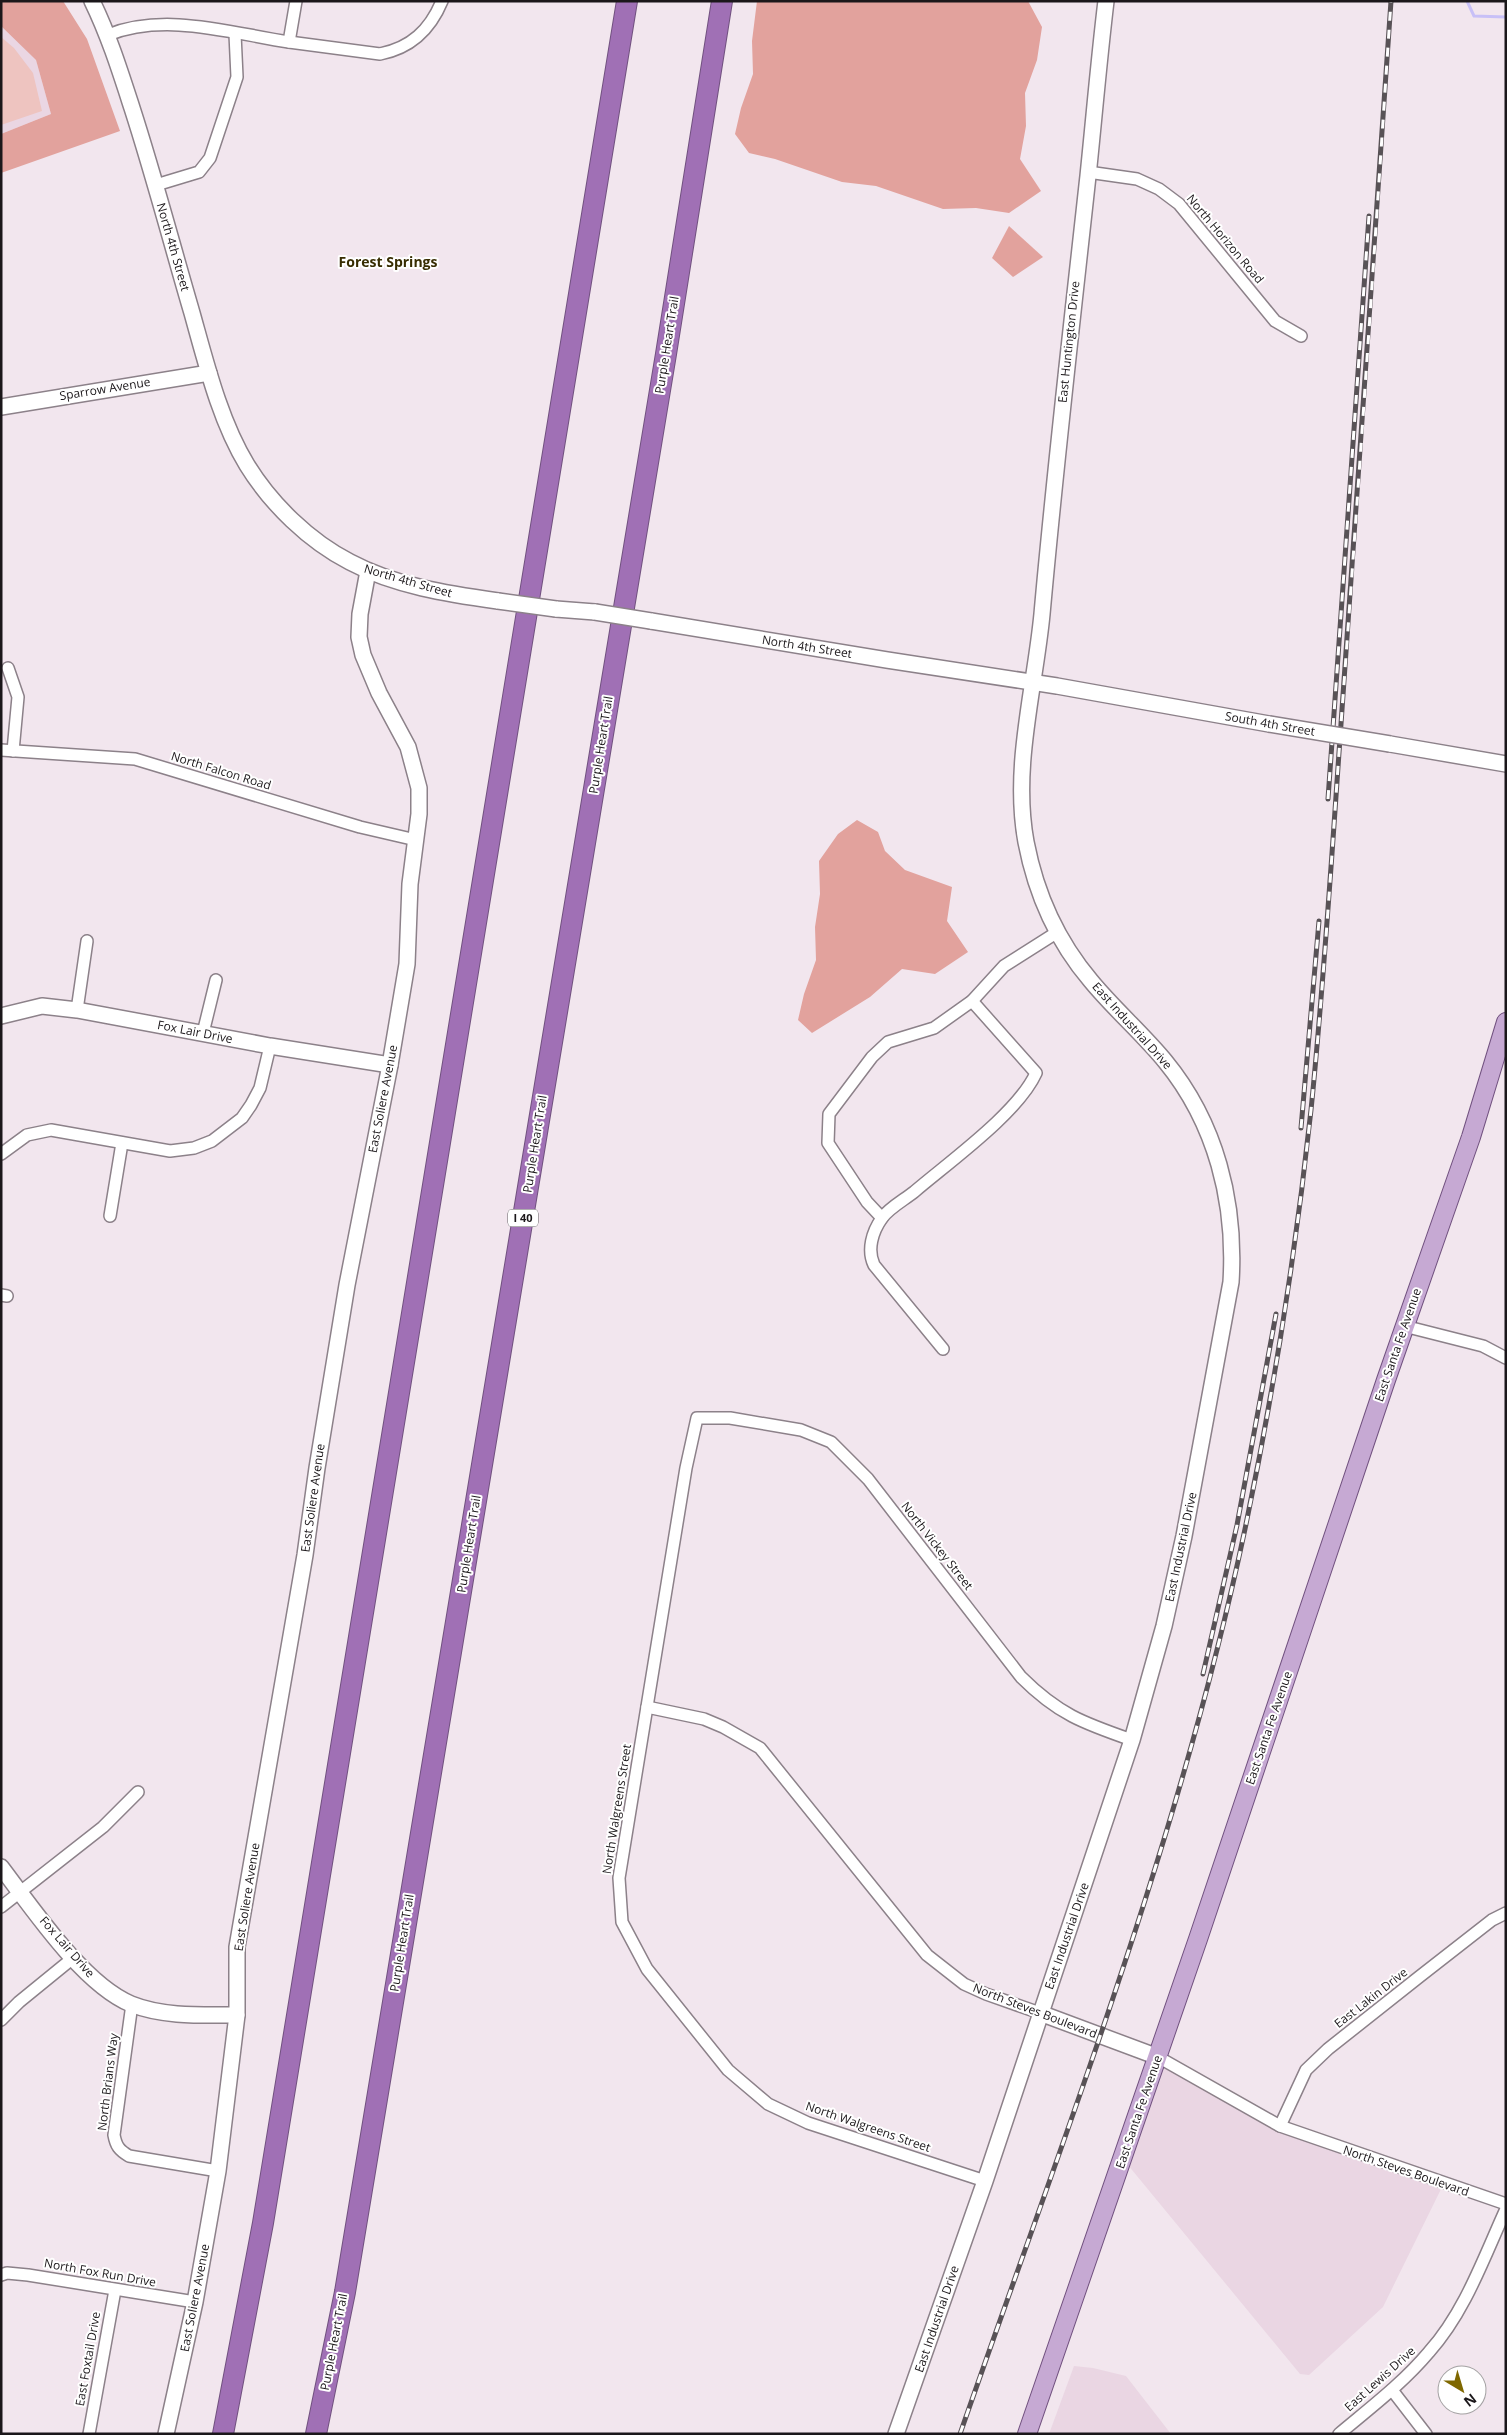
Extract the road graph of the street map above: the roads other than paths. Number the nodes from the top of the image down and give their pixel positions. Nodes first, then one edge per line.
1 (92, 1) edge
2 (296, 1) edge
3 (442, 1) edge
4 (627, 1) edge
5 (722, 1) edge
6 (1106, 1) edge
7 (235, 34) junction
8 (108, 35) junction
9 (289, 42) junction
10 (1088, 172) junction
11 (156, 185) junction
12 (1301, 336) dead end
13 (209, 373) junction
14 (1, 407) edge
15 (368, 571) junction
16 (8, 668) dead end
17 (1034, 683) junction
18 (1, 750) edge
19 (13, 751) junction
20 (1506, 764) edge
21 (416, 840) junction
22 (1056, 933) junction
23 (87, 941) dead end
24 (216, 980) dead end
25 (972, 1002) junction
26 (77, 1010) junction
27 (1, 1016) edge
28 (1506, 1022) edge
29 (203, 1033) junction
30 (270, 1046) junction
31 (390, 1066) junction
32 (122, 1143) junction
33 (1, 1154) edge
34 (110, 1216) dead end
35 (882, 1218) junction
36 (1404, 1326) junction
37 (943, 1349) dead end
38 (1506, 1358) edge
39 (697, 1418) joint
40 (647, 1707) junction
41 (1132, 1740) junction
42 (138, 1792) dead end
43 (1, 1867) edge
44 (20, 1892) junction
45 (1, 1907) edge
46 (1506, 1912) edge
47 (74, 1958) junction
48 (132, 2004) junction
49 (1040, 2013) junction
50 (237, 2015) junction
51 (1, 2020) edge
52 (1158, 2057) junction
53 (1280, 2126) junction
54 (218, 2171) junction
55 (985, 2181) junction
56 (1506, 2204) edge
57 (1506, 2209) edge
58 (1, 2274) edge
59 (115, 2290) junction
60 (195, 2302) junction
61 (1392, 2390) junction
62 (89, 2434) edge
63 (166, 2434) edge
64 (223, 2434) edge
65 (316, 2434) edge
66 (896, 2434) edge
67 (1027, 2434) edge
68 (1339, 2434) edge
69 (1426, 2434) edge

1 - 8 street, North 4th Street
2 - 9 street
3 - 9 street
4 - 64 highway
5 - 65 highway, Purple Heart Trail / I 40
6 - 10 street, East Huntington Drive
7 - 8 street
7 - 9 street
7 - 11 street
8 - 11 street, North 4th Street
10 - 12 street, North Horizon Road
10 - 17 street, East Huntington Drive
11 - 13 street, North 4th Street
13 - 14 street, Sparrow Avenue
13 - 15 street, North 4th Street
15 - 17 street, North 4th Street, bridge
15 - 21 street, East Soliere Avenue
16 - 19 street
17 - 20 street, South 4th Street, bridge
17 - 22 street, East Industrial Drive
18 - 19 street, North Falcon Road
19 - 21 street, North Falcon Road
21 - 31 street, East Soliere Avenue
22 - 25 street
22 - 41 street, East Industrial Drive
23 - 26 street
24 - 29 street
25 - 35 street
25 - 35 street
26 - 27 street, Fox Lair Drive
26 - 29 street, Fox Lair Drive
28 - 36 main road, East Santa Fe Avenue
29 - 30 street, Fox Lair Drive
30 - 31 street, Fox Lair Drive
30 - 32 street
31 - 50 street, East Soliere Avenue
32 - 33 street
32 - 34 street
35 - 37 street
36 - 38 street
36 - 52 main road, East Santa Fe Avenue
39 - 40 street, North Walgreens Street
39 - 41 street, North Vickey Street
40 - 49 street, North Steves Boulevard
40 - 55 street, North Walgreens Street
41 - 49 street, East Industrial Drive
42 - 44 street
43 - 44 street, Fox Lair Drive
44 - 45 street
44 - 47 street, Fox Lair Drive
46 - 53 street, East Lakin Drive
47 - 48 street, Fox Lair Drive
47 - 51 street
48 - 50 street, Fox Lair Drive
48 - 54 street, North Brians Way
49 - 52 street, North Steves Boulevard
49 - 55 street, East Industrial Drive
50 - 54 street, East Soliere Avenue
52 - 53 street, North Steves Boulevard
52 - 67 main road, East Santa Fe Avenue
53 - 56 street, North Steves Boulevard
54 - 60 street, East Soliere Avenue
55 - 66 street, East Industrial Drive
57 - 61 street, East Lewis Drive
58 - 59 street, North Fox Run Drive
59 - 60 street, North Fox Run Drive
59 - 62 street, East Foxtail Drive
60 - 63 street, East Soliere Avenue
61 - 68 street, East Lewis Drive
61 - 69 street

